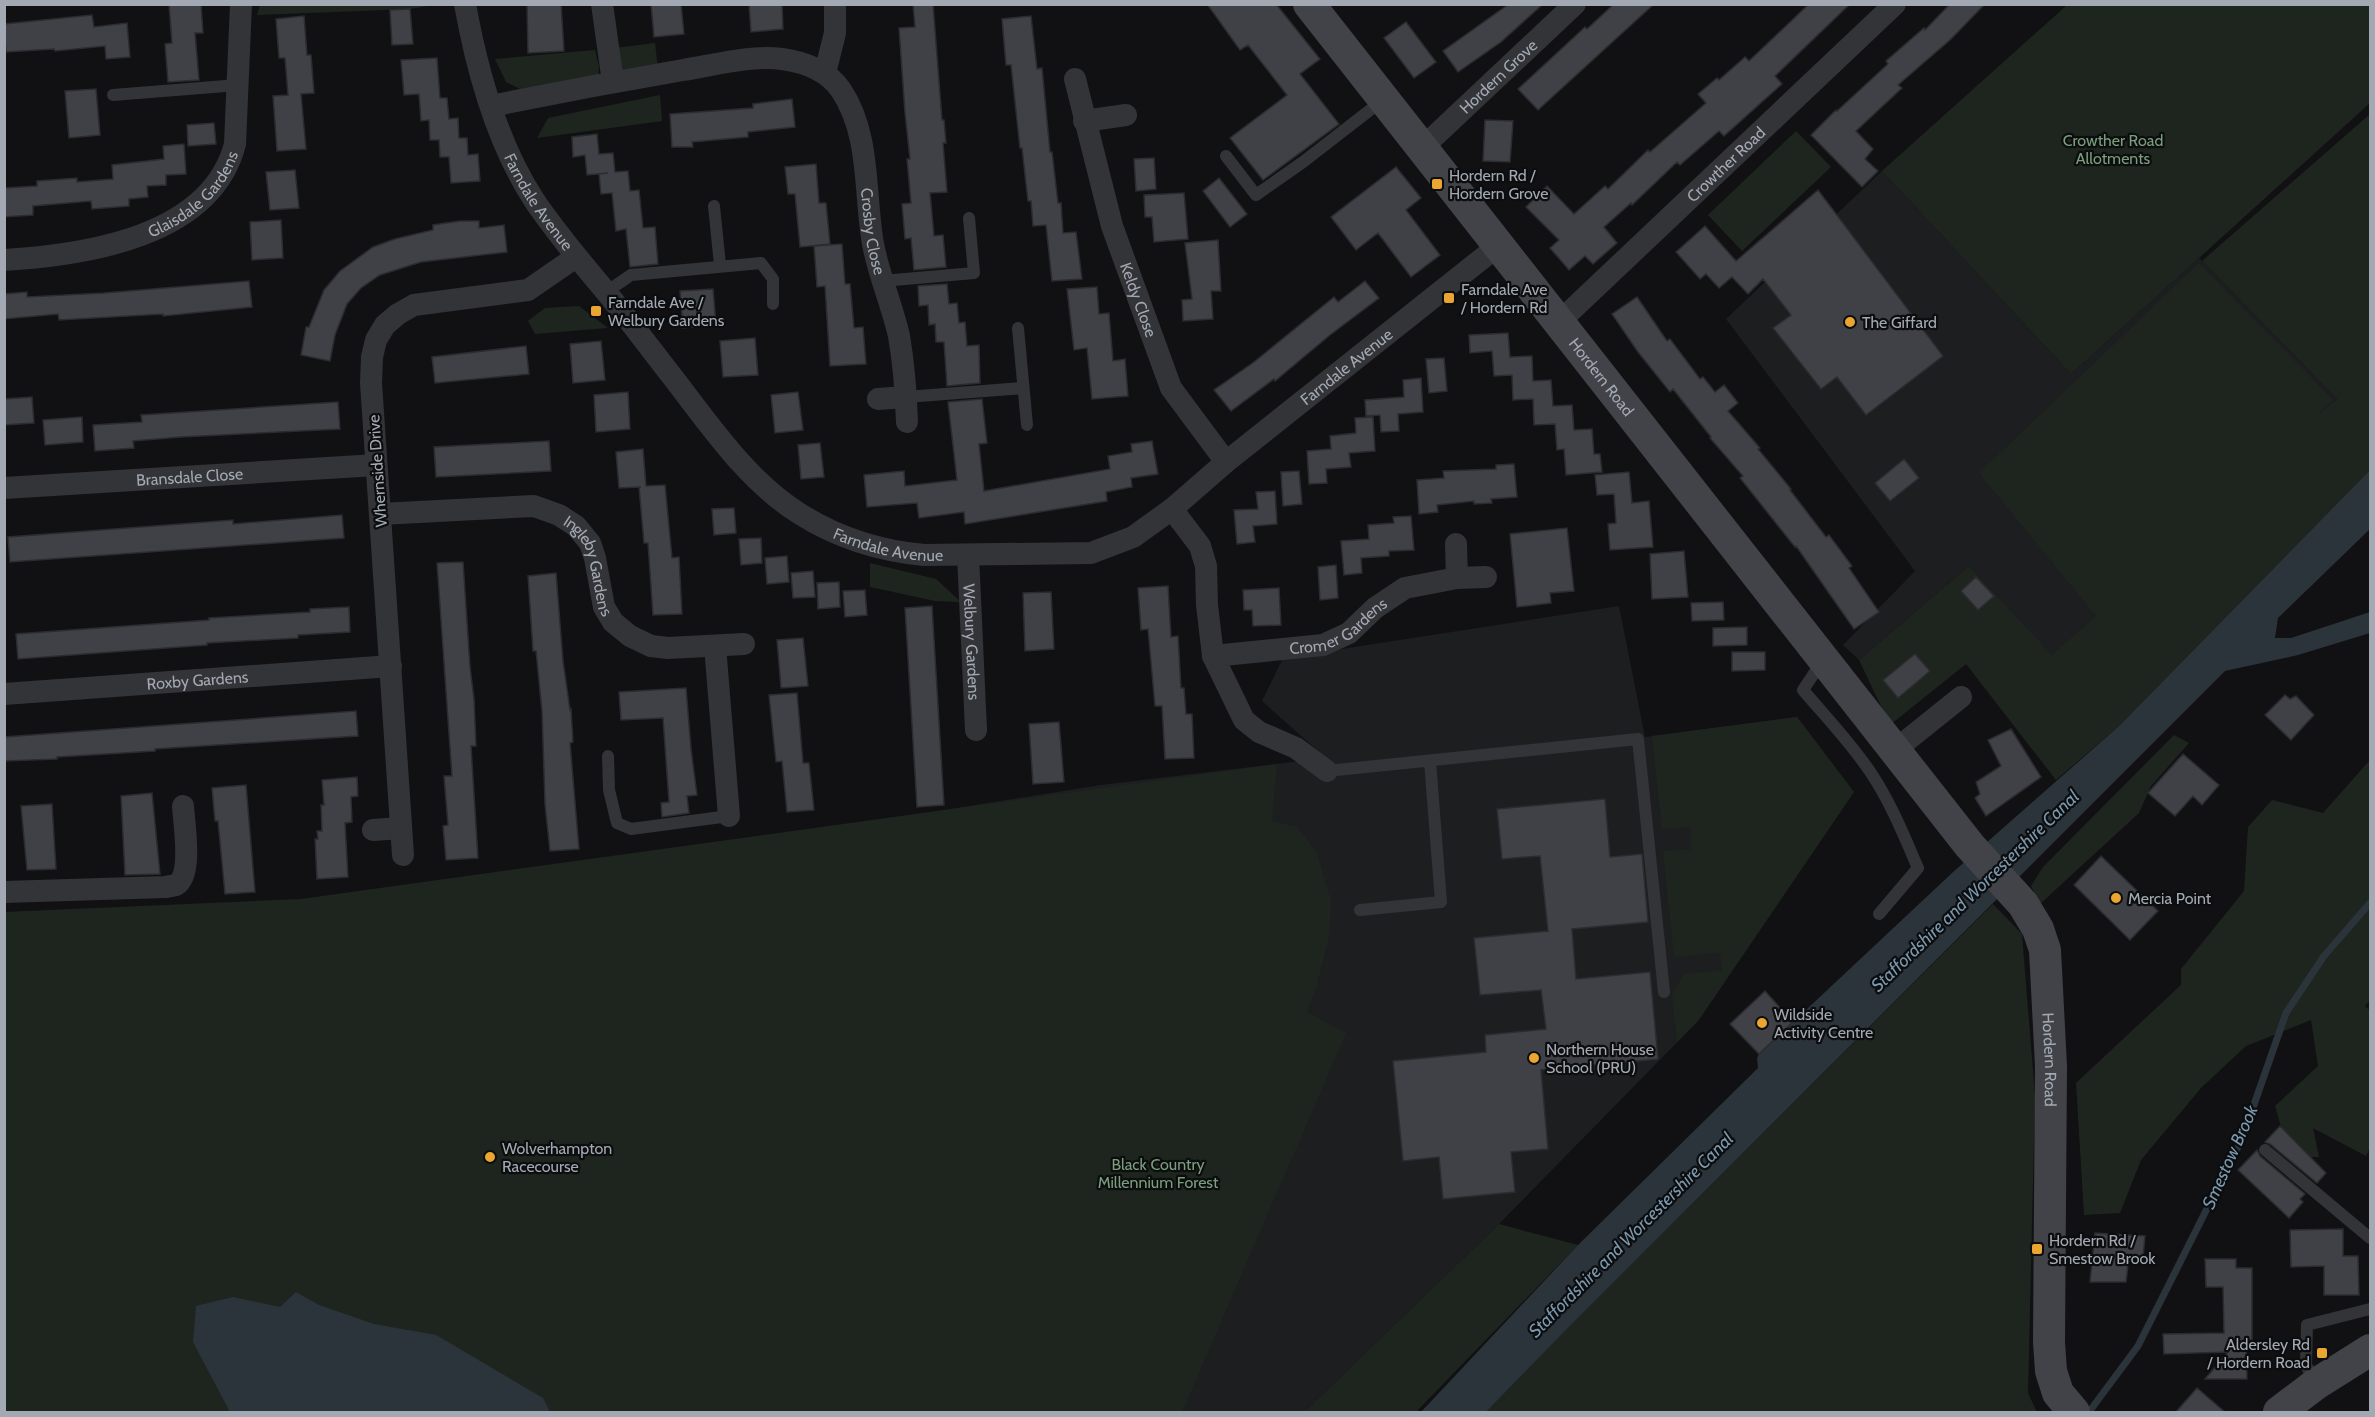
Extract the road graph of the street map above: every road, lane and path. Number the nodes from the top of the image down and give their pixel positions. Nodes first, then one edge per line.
1 (241, 4) edge
2 (465, 4) edge
3 (602, 4) edge
4 (835, 4) edge
5 (1309, 4) edge
6 (1575, 4) edge
7 (1894, 4) edge
8 (825, 73) junction
9 (1075, 79) dead end
10 (613, 82) junction
11 (238, 85) junction
12 (113, 95) dead end
13 (1383, 100) junction
14 (491, 106) junction
15 (1126, 115) dead end
16 (1084, 121) junction
17 (1421, 149) junction
18 (1226, 156) dead end
19 (714, 206) dead end
20 (969, 218) dead end
21 (1498, 246) junction
22 (576, 257) junction
23 (4, 261) edge
24 (720, 265) junction
25 (882, 281) junction
26 (606, 292) junction
27 (773, 304) dead end
28 (1558, 323) junction
29 (1018, 327) dead end
30 (1023, 388) junction
31 (906, 398) junction
32 (878, 399) dead end
33 (907, 422) dead end
34 (1027, 426) dead end
35 (1226, 462) junction
36 (376, 465) junction
37 (4, 488) edge
38 (1172, 509) junction
39 (380, 514) junction
40 (1456, 544) dead end
41 (968, 555) junction
42 (1486, 577) dead end
43 (1457, 578) junction
44 (744, 644) dead end
45 (715, 646) junction
46 (1213, 656) junction
47 (1824, 658) junction
48 (391, 666) junction
49 (4, 694) edge
50 (1961, 697) dead end
51 (976, 730) dead end
52 (1894, 750) junction
53 (608, 756) dead end
54 (1430, 761) junction
55 (1327, 771) joint
56 (183, 806) dead end
57 (729, 816) joint
58 (401, 828) junction
59 (373, 830) dead end
60 (403, 855) dead end
61 (4, 892) edge
62 (1360, 910) dead end
63 (1879, 914) dead end
64 (1664, 992) dead end
65 (2265, 1150) dead end
66 (2370, 1238) edge
67 (2370, 1309) edge
68 (2370, 1350) edge
69 (2316, 1384) junction
70 (2070, 1409) edge
71 (2280, 1412) edge

1 - 11 street, Glaisdale Gardens
2 - 14 street, Farndale Avenue
3 - 10 street
4 - 8 street
5 - 13 street, Hordern Road
6 - 17 street, Hordern Grove
7 - 28 street, Crowther Road
8 - 10 street, Crosby Close
8 - 25 street, Crosby Close
9 - 16 street, Keldy Close
10 - 14 street, Crosby Close
11 - 12 lane
11 - 23 street, Glaisdale Gardens
13 - 17 street, Hordern Road
13 - 18 lane
14 - 22 street, Farndale Avenue
15 - 16 street
16 - 35 street, Keldy Close
17 - 21 street, Hordern Road
19 - 24 lane
20 - 25 lane
21 - 28 street, Hordern Road
21 - 35 street, Farndale Avenue
22 - 26 street, Farndale Avenue
22 - 36 street, Whernside Drive
24 - 26 lane
24 - 27 lane
25 - 31 street, Crosby Close
26 - 41 street, Farndale Avenue
28 - 47 street, Hordern Road
29 - 30 lane
30 - 31 lane
30 - 34 lane
31 - 32 street
31 - 33 street, Crosby Close
35 - 38 street, Farndale Avenue
36 - 37 street, Bransdale Close
36 - 39 street, Whernside Drive
38 - 41 street, Farndale Avenue
38 - 46 street
39 - 45 street, Ingleby Gardens
39 - 48 street, Whernside Drive
40 - 43 street
41 - 51 street, Welbury Gardens
42 - 43 street, Cromer Gardens
43 - 46 street, Cromer Gardens
44 - 45 street, Ingleby Gardens
45 - 57 street
46 - 55 street
47 - 52 street, Hordern Road
47 - 63 lane
48 - 49 street, Roxby Gardens
48 - 58 street, Whernside Drive
50 - 52 street
52 - 70 street, Hordern Road
53 - 57 lane
54 - 55 lane
54 - 62 lane
54 - 64 lane
56 - 61 street
58 - 59 street
58 - 60 street, Whernside Drive
65 - 66 lane
67 - 69 lane
68 - 69 street
69 - 71 street

